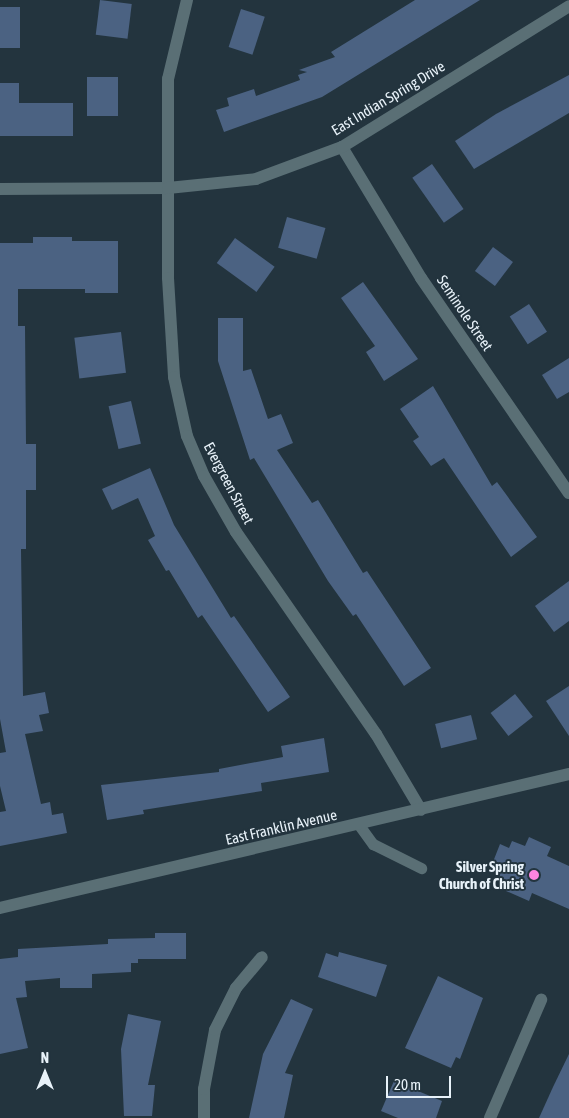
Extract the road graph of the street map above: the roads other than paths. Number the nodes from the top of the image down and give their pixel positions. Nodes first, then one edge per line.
1 (187, 0) edge
2 (569, 6) edge
3 (342, 147) junction
4 (168, 188) junction
5 (0, 189) edge
6 (569, 493) edge
7 (569, 774) edge
8 (421, 810) junction
9 (360, 825) junction
10 (421, 868) dead end
11 (0, 908) edge
12 (262, 957) dead end
13 (541, 1000) dead end
14 (204, 1118) edge
15 (490, 1118) edge

1 - 4 street, Evergreen Street
2 - 3 street, East Indian Spring Drive
3 - 4 street, East Indian Spring Drive
3 - 6 street, Seminole Street
4 - 5 street, East Indian Spring Drive
4 - 8 street, Evergreen Street
7 - 8 street, East Franklin Avenue
8 - 9 street, East Franklin Avenue
9 - 10 lane
9 - 11 street, East Franklin Avenue
12 - 14 street
13 - 15 street

